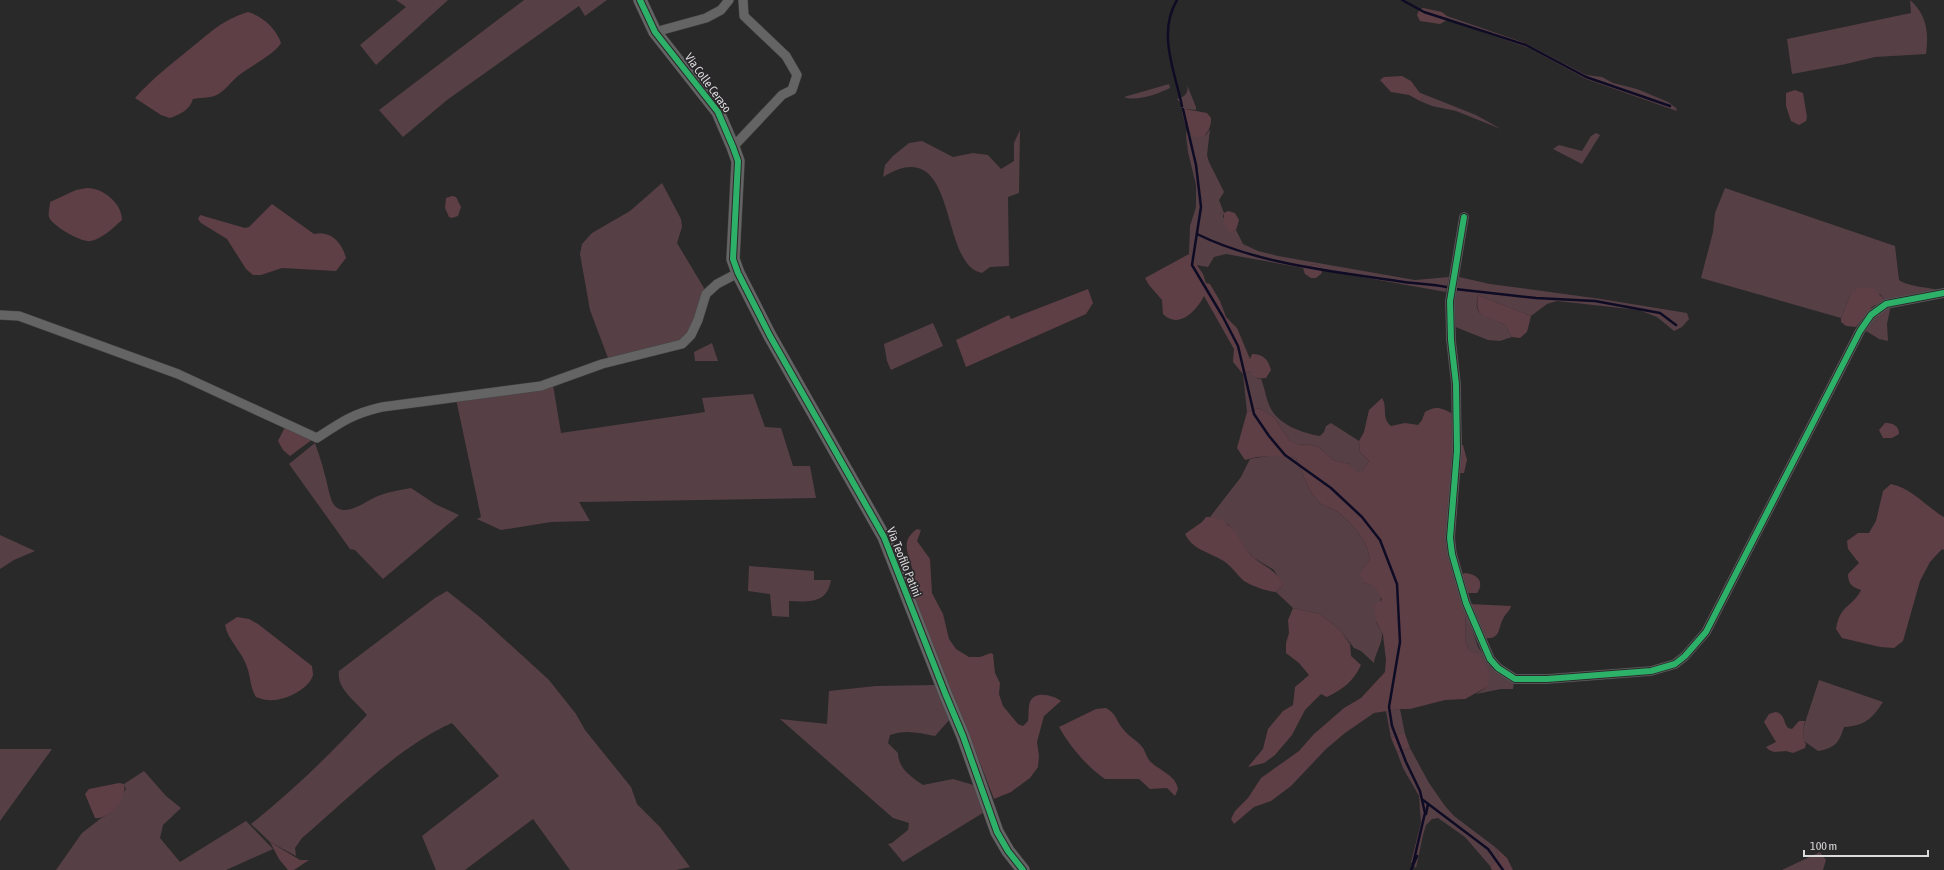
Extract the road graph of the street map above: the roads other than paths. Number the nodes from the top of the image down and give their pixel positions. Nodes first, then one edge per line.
1 (640, 0) edge
2 (729, 0) edge
3 (743, 0) edge
4 (655, 32) junction
5 (733, 146) junction
6 (1464, 217) dead end
7 (733, 259) joint
8 (738, 273) junction
9 (1944, 293) edge
10 (0, 315) edge
11 (1023, 870) edge

1 - 4 street, Via Colle Ceraso
2 - 4 street
3 - 5 street
4 - 5 street, Via Colle Ceraso
5 - 7 street, Via Colle Ceraso
6 - 9 street
7 - 8 street, Via Teofilo Patini
8 - 10 street
8 - 11 street, Via Teofilo Patini

